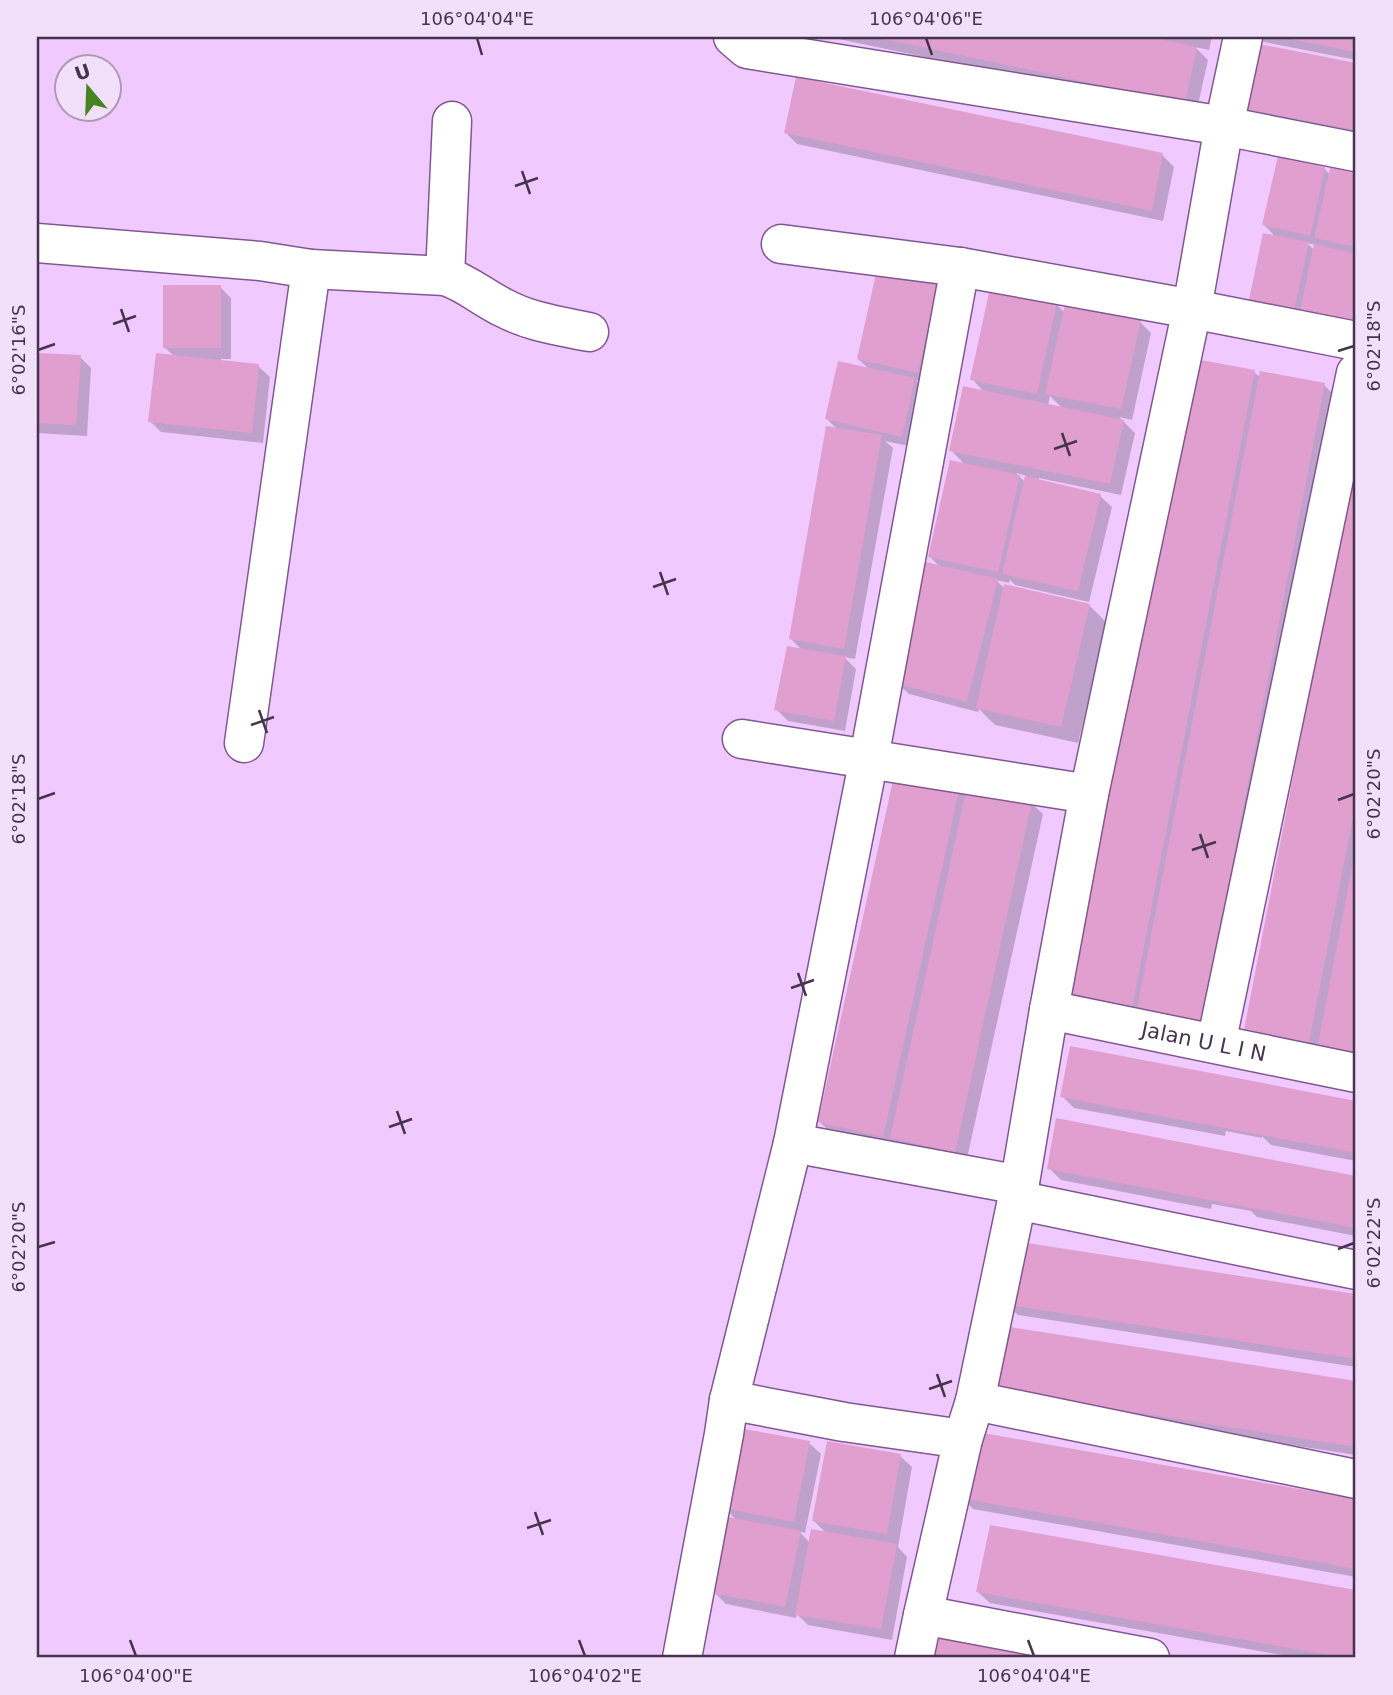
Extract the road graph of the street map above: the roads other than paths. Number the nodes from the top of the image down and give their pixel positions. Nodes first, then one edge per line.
1 (733, 37) edge
2 (1243, 37) edge
3 (452, 121) dead end
4 (1224, 126) junction
5 (1356, 152) edge
6 (37, 243) edge
7 (780, 244) dead end
8 (960, 267) junction
9 (311, 269) junction
10 (445, 275) junction
11 (1192, 309) junction
12 (589, 332) dead end
13 (1356, 341) edge
14 (1356, 373) edge
15 (743, 739) dead end
16 (244, 743) dead end
17 (869, 758) junction
18 (1089, 793) junction
19 (1049, 1010) junction
20 (1216, 1044) junction
21 (1356, 1073) edge
22 (793, 1143) junction
23 (1018, 1193) junction
24 (1356, 1270) edge
25 (729, 1401) junction
26 (975, 1401) junction
27 (963, 1439) junction
28 (1356, 1479) edge
29 (923, 1615) junction
30 (682, 1658) edge
31 (915, 1658) edge
32 (1150, 1658) edge

1 - 4 street
2 - 4 street
3 - 10 street
4 - 5 street
4 - 11 street
6 - 9 street
7 - 8 street
8 - 11 street
8 - 17 street
9 - 10 street
9 - 16 street
10 - 12 street
11 - 13 street
11 - 18 street
14 - 20 street
15 - 17 street
17 - 18 street
17 - 22 street
18 - 19 street
19 - 20 street, Jalan U L I N
19 - 23 street
20 - 21 street, Jalan U L I N
22 - 23 street
22 - 25 street
23 - 24 street
23 - 26 street
25 - 27 street
25 - 30 street
26 - 27 street
26 - 28 street
27 - 29 street
29 - 31 street
29 - 32 street

